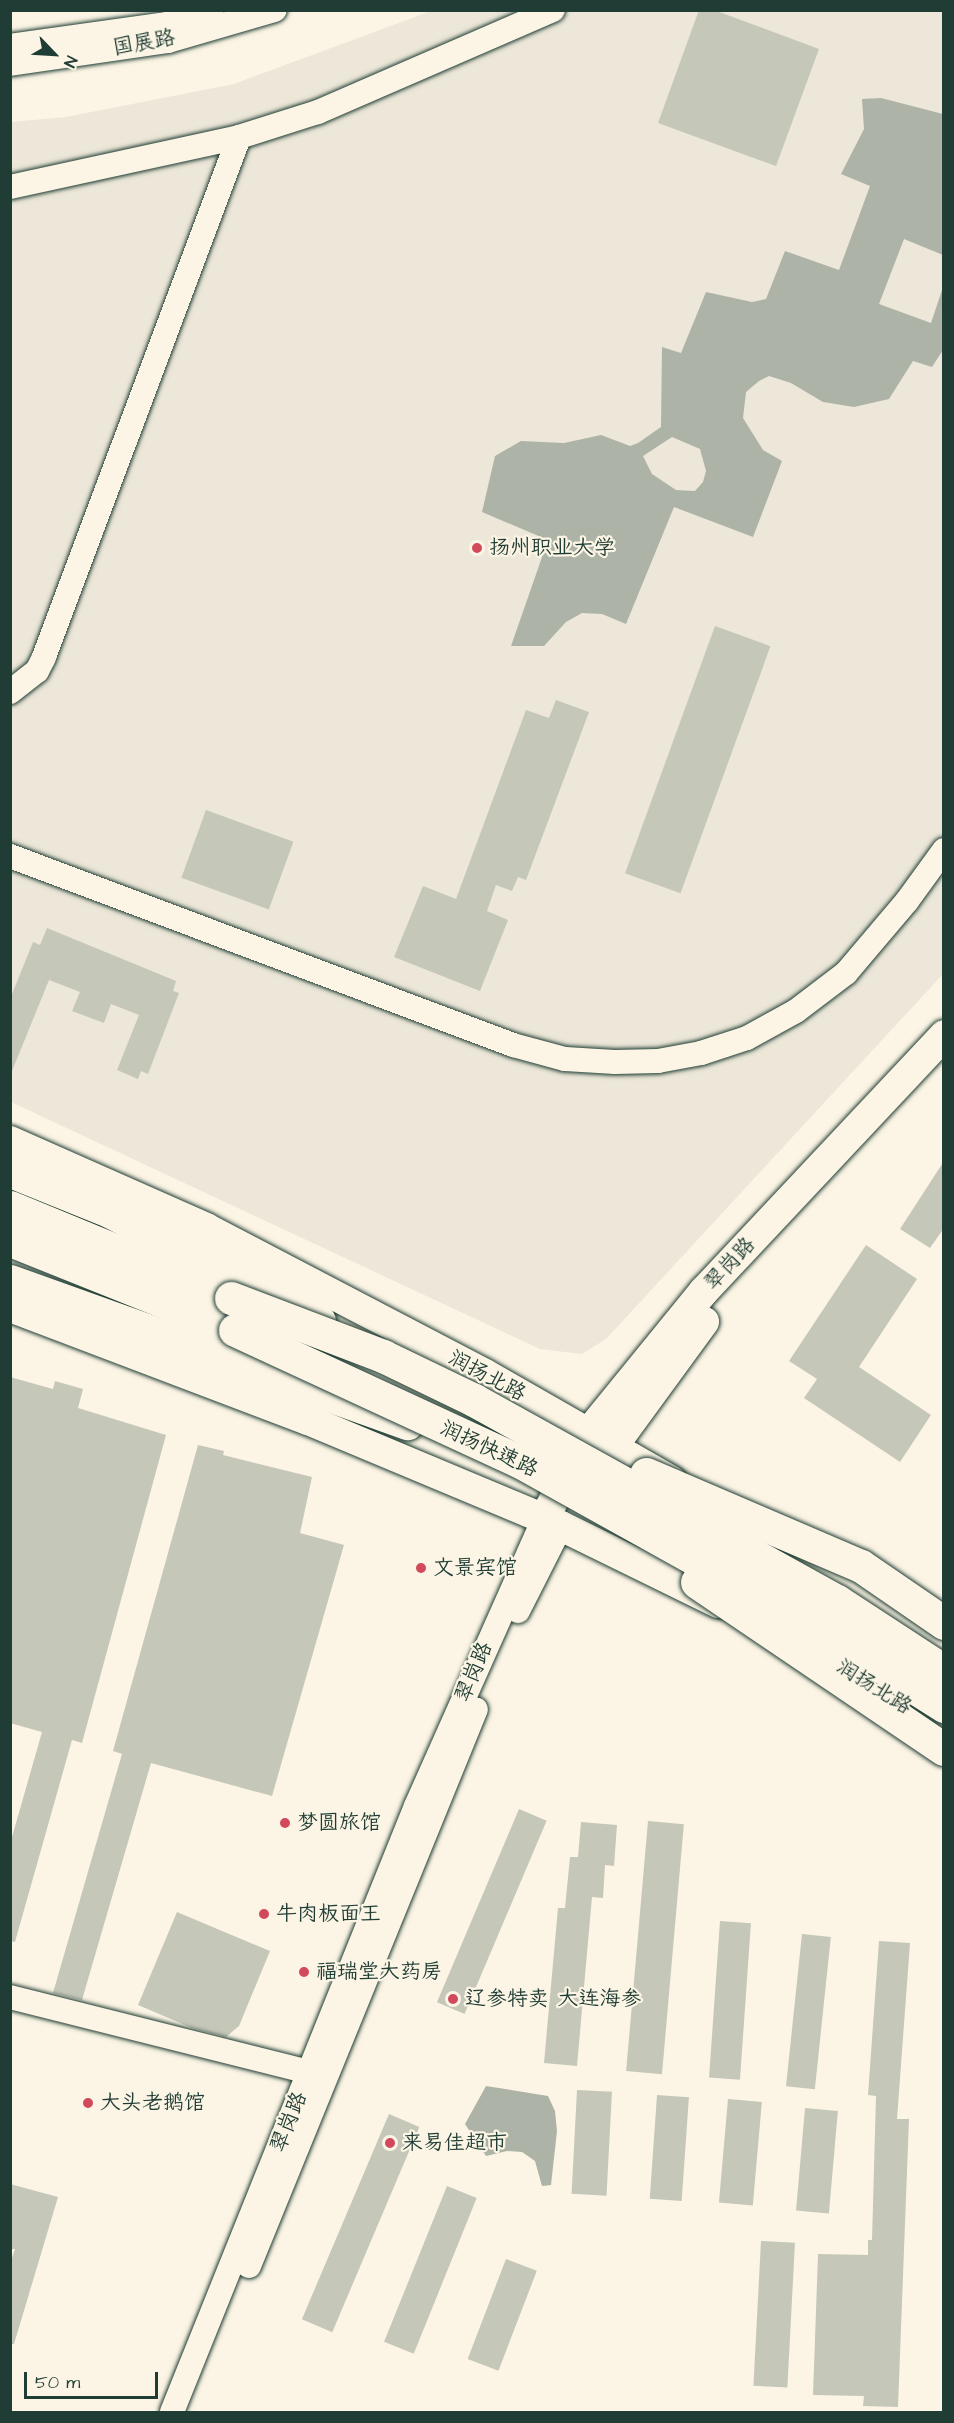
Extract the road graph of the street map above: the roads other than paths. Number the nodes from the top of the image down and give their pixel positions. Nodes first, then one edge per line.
1 (212, 10) edge
2 (275, 10) edge
3 (553, 10) edge
4 (10, 46) edge
5 (10, 64) edge
6 (239, 137) junction
7 (10, 187) edge
8 (10, 692) edge
9 (944, 850) edge
10 (10, 856) edge
11 (944, 1035) edge
12 (944, 1061) edge
13 (10, 1141) edge
14 (10, 1171) edge
15 (10, 1207) edge
16 (10, 1240) edge
17 (10, 1281) edge
18 (237, 1288) junction
19 (10, 1307) edge
20 (228, 1345) junction
21 (474, 1400) junction
22 (600, 1439) junction
23 (519, 1461) junction
24 (553, 1523) junction
25 (944, 1623) edge
26 (944, 1647) edge
27 (944, 1671) edge
28 (944, 1706) edge
29 (944, 1730) edge
30 (944, 1749) edge
31 (10, 1997) edge
32 (308, 2072) junction
33 (172, 2412) edge
34 (189, 2412) edge

1 - 4 street, 国展路
2 - 5 street, 国展路
3 - 6 street
6 - 7 street
6 - 8 street
9 - 10 street
11 - 22 main road, 翠岗路
12 - 22 main road, 翠岗路
13 - 22 main road, 润扬北路
14 - 18 highway
15 - 18 highway, 润扬快速路
16 - 20 highway, 润扬快速路
17 - 20 highway
18 - 21 highway, 润扬快速路, bridge
19 - 24 main road, 润扬北路
20 - 23 highway, 润扬快速路, bridge
21 - 25 highway, bridge
21 - 27 highway, 润扬快速路, bridge
22 - 24 main road, 翠岗路
22 - 26 main road, 润扬北路
23 - 28 highway, 润扬快速路, bridge
23 - 30 highway, bridge
24 - 29 main road, 润扬北路
24 - 32 street, 翠岗路
24 - 34 street, 翠岗路
31 - 32 street
32 - 33 street, 翠岗路

